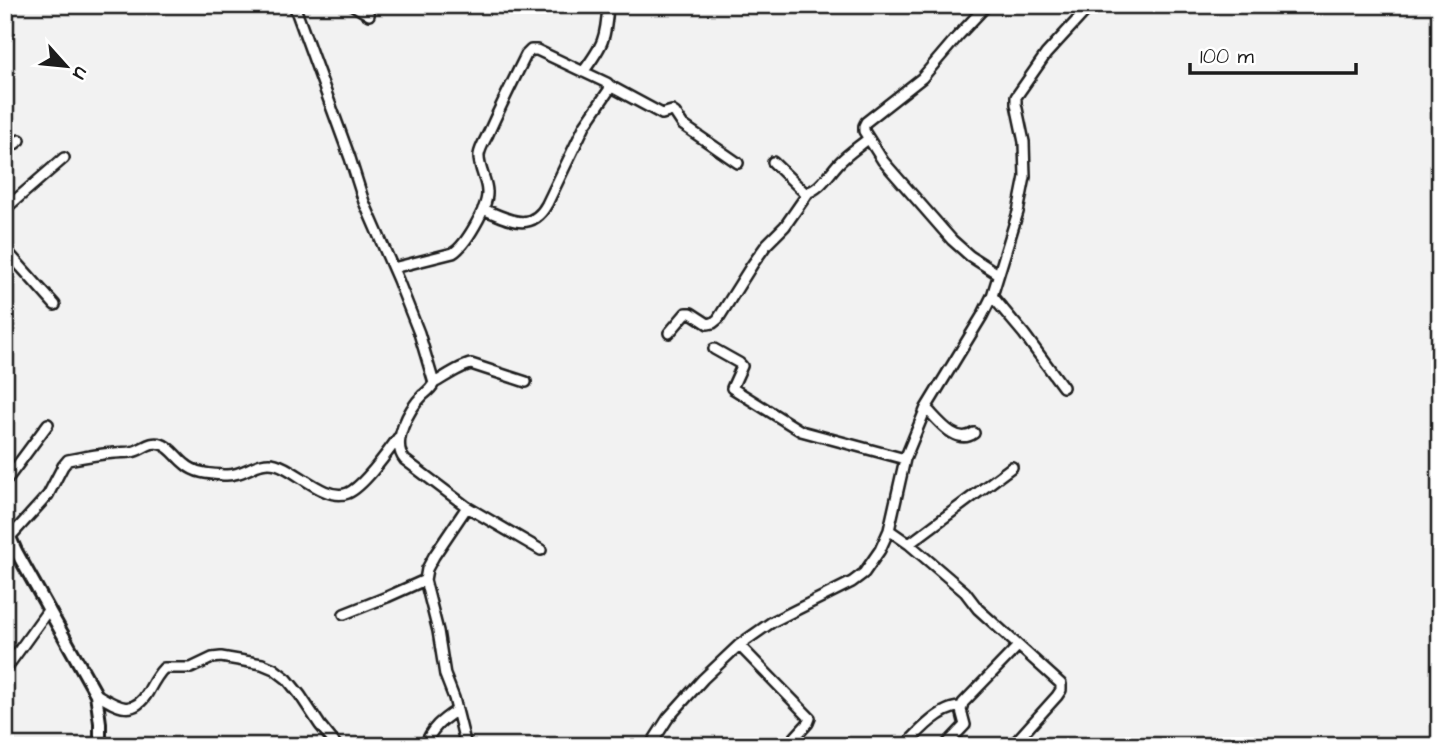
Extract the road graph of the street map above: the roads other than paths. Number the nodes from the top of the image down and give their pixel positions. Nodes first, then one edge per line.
1 (294, 5) edge
2 (353, 5) edge
3 (608, 5) edge
4 (987, 5) edge
5 (1091, 5) edge
6 (369, 15) dead end
7 (583, 72) junction
8 (610, 86) junction
9 (868, 139) junction
10 (20, 140) dead end
11 (5, 151) edge
12 (64, 158) dead end
13 (773, 162) dead end
14 (738, 163) dead end
15 (808, 193) junction
16 (5, 209) edge
17 (483, 209) junction
18 (5, 249) edge
19 (393, 268) junction
20 (998, 274) junction
21 (992, 296) junction
22 (55, 305) dead end
23 (669, 333) dead end
24 (714, 349) dead end
25 (526, 382) dead end
26 (434, 383) junction
27 (1063, 387) dead end
28 (926, 408) junction
29 (48, 424) dead end
30 (974, 433) dead end
31 (400, 436) junction
32 (905, 459) junction
33 (1012, 467) dead end
34 (5, 482) edge
35 (467, 507) junction
36 (888, 530) junction
37 (7, 535) edge
38 (909, 544) junction
39 (541, 550) dead end
40 (425, 580) junction
41 (49, 610) junction
42 (344, 614) dead end
43 (739, 645) junction
44 (1018, 646) junction
45 (5, 670) edge
46 (96, 694) junction
47 (961, 707) junction
48 (457, 710) junction
49 (907, 744) dead end
50 (100, 746) edge
51 (337, 746) edge
52 (425, 746) edge
53 (466, 746) edge
54 (650, 746) edge
55 (787, 746) edge
56 (945, 746) edge
57 (1012, 746) edge

1 - 19 street
2 - 6 street
3 - 7 street
4 - 9 street
5 - 20 street
7 - 8 street
7 - 17 street
8 - 14 street
8 - 17 street
9 - 15 street
9 - 20 street
10 - 11 street
12 - 16 street
13 - 15 street
15 - 23 street
17 - 19 street
18 - 22 street
19 - 26 street
20 - 21 street
21 - 27 street
21 - 28 street
24 - 32 street
25 - 26 street
26 - 31 street
28 - 30 street
28 - 32 street
29 - 34 street
31 - 35 street
31 - 37 street
32 - 36 street
33 - 38 street
35 - 39 street
35 - 40 street
36 - 38 street
36 - 43 street
37 - 41 street
38 - 44 street
40 - 42 street
40 - 48 street
41 - 45 street
41 - 46 street
43 - 54 street
43 - 55 street
44 - 47 street
44 - 57 street
46 - 50 street
46 - 51 street
47 - 49 street
47 - 56 street
48 - 52 street
48 - 53 street

